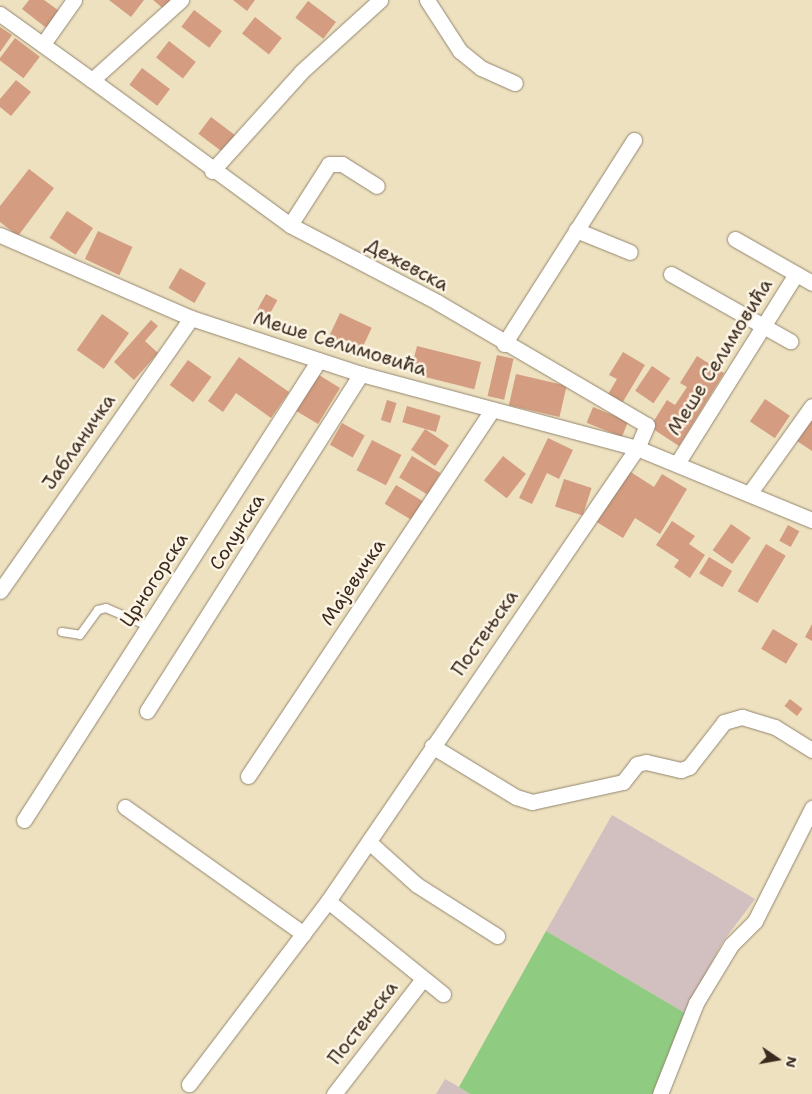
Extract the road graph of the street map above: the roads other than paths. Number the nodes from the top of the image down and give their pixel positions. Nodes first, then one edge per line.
1 (74, 0) edge
2 (181, 0) edge
3 (380, 0) edge
4 (427, 0) edge
5 (0, 14) edge
6 (43, 44) junction
7 (92, 80) junction
8 (515, 83) dead end
9 (634, 140) dead end
10 (212, 171) junction
11 (377, 186) dead end
12 (290, 225) junction
13 (576, 230) junction
14 (0, 235) edge
15 (735, 239) dead end
16 (630, 252) dead end
17 (671, 274) dead end
18 (796, 274) junction
19 (812, 283) edge
20 (191, 318) junction
21 (764, 326) junction
22 (790, 341) dead end
23 (504, 344) junction
24 (319, 360) junction
25 (361, 374) junction
26 (812, 406) edge
27 (492, 410) junction
28 (637, 448) junction
29 (678, 462) junction
30 (749, 494) junction
31 (812, 520) edge
32 (0, 591) edge
33 (148, 626) junction
34 (62, 632) dead end
35 (147, 711) dead end
36 (432, 746) junction
37 (812, 750) edge
38 (248, 776) dead end
39 (126, 808) dead end
40 (812, 808) edge
41 (24, 820) dead end
42 (369, 842) junction
43 (328, 902) junction
44 (304, 934) junction
45 (497, 936) dead end
46 (423, 979) junction
47 (442, 994) dead end
48 (189, 1084) dead end
49 (334, 1094) edge
50 (660, 1094) edge

1 - 6 street
2 - 7 street
3 - 10 street
4 - 8 street
5 - 6 street, Дежевска
6 - 7 street, Дежевска
7 - 10 street, Дежевска
9 - 13 street
10 - 12 street, Дежевска
11 - 12 street
12 - 23 street, Дежевска
13 - 16 street
13 - 23 street
14 - 20 street, Меше Селимовића
15 - 18 street, Меше Селимовића
17 - 21 street
18 - 19 street, Меше Селимовића
18 - 21 street, Меше Селимовића
20 - 24 street, Меше Селимовића
20 - 32 street, Јабланичка
21 - 22 street
21 - 29 street, Меше Селимовића
23 - 28 street, Дежевска
24 - 25 street, Меше Селимовића
24 - 33 street, Црногорска
25 - 27 street, Меше Селимовића
25 - 35 street, Солунска
26 - 30 street
27 - 28 street, Меше Селимовића
27 - 38 street, Мајевичка
28 - 29 street, Меше Селимовића
28 - 36 street, Постењска
29 - 30 street, Меше Селимовића
30 - 31 street, Меше Селимовића
33 - 34 lane
33 - 41 street, Црногорска
36 - 37 street
36 - 42 street, Постењска
39 - 44 street
40 - 50 street
42 - 43 street, Постењска
42 - 45 street
43 - 44 street, Постењска
43 - 46 street, Постењска
44 - 48 street, Постењска
46 - 47 street
46 - 49 street, Постењска

